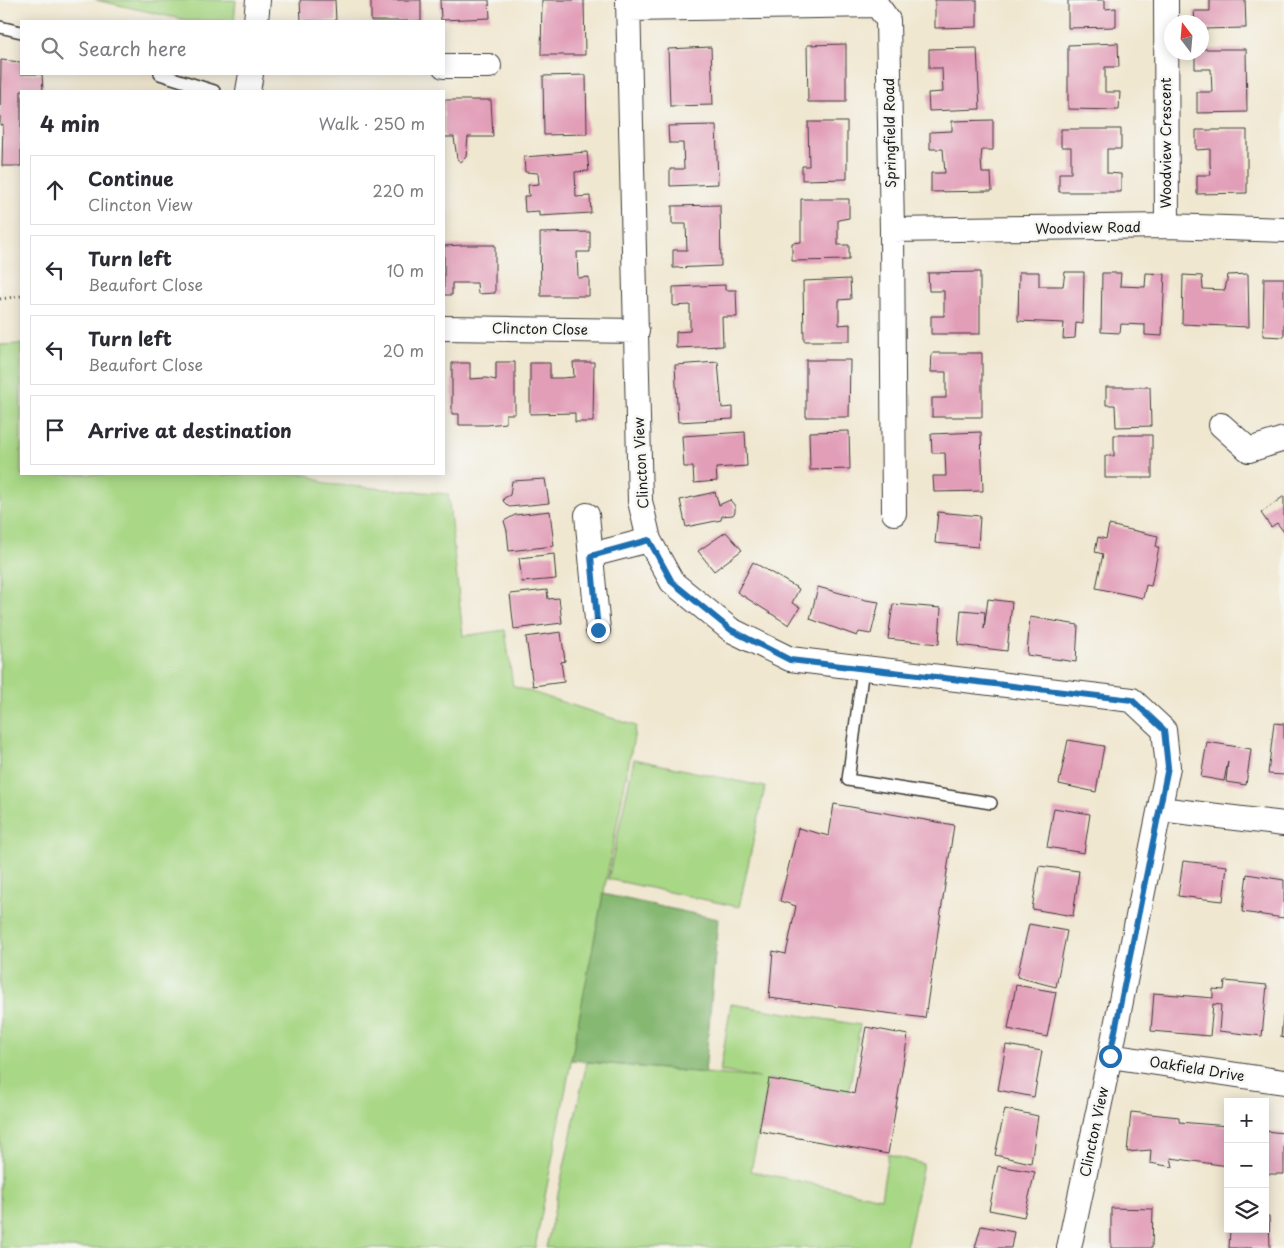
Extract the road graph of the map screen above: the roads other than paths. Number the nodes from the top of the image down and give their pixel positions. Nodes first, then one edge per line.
1 (258, 0) edge
2 (1166, 0) edge
3 (628, 5) edge
4 (256, 20) edge
5 (0, 27) edge
6 (20, 32) edge
7 (445, 66) edge
8 (489, 66) dead end
9 (163, 75) edge
10 (251, 75) edge
11 (211, 90) edge
12 (248, 90) edge
13 (1167, 226) junction
14 (892, 230) junction
15 (1284, 230) edge
16 (445, 328) edge
17 (637, 331) junction
18 (1221, 425) dead end
19 (1284, 439) edge
20 (894, 513) dead end
21 (587, 515) dead end
22 (649, 540) junction
23 (591, 556) junction
24 (598, 630) dead end
25 (863, 668) junction
26 (991, 803) dead end
27 (1160, 809) junction
28 (1284, 824) edge
29 (1110, 1056) junction
30 (1284, 1082) edge
31 (1069, 1248) edge

1 - 4 street
2 - 13 street, Woodview Crescent
3 - 14 street, Springfield Road
3 - 17 street, Clincton View
5 - 6 lane
7 - 8 street
9 - 11 lane
10 - 12 street
13 - 14 street, Woodview Road
13 - 15 street, Woodview Road
14 - 20 street, Springfield Road
16 - 17 street, Clincton Close
17 - 22 street, Clincton View
18 - 19 street
21 - 23 street
22 - 23 street
22 - 25 street, Clincton View
23 - 24 street
25 - 26 lane
25 - 27 street, Clincton View
27 - 28 street
27 - 29 street, Clincton View
29 - 30 street, Oakfield Drive
29 - 31 street, Clincton View

